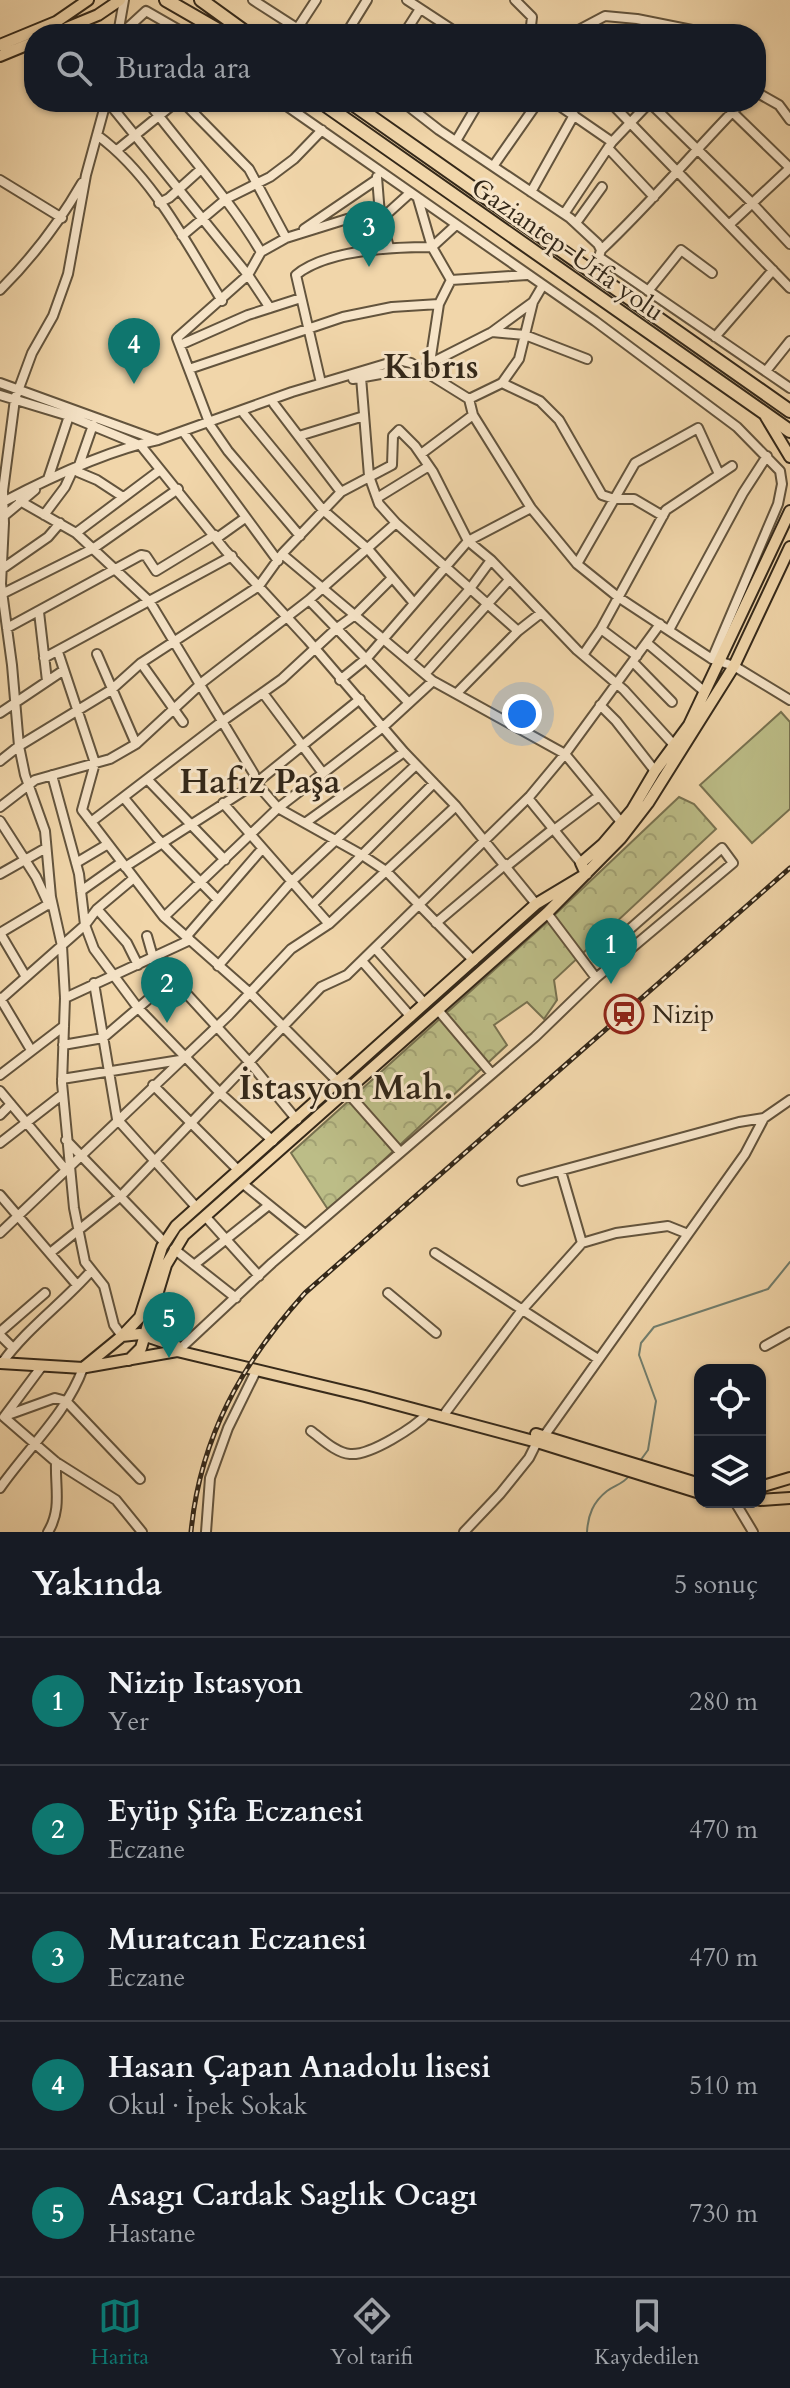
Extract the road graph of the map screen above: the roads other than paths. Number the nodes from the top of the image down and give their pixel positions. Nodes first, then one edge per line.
1 (88, 0) edge
2 (122, 0) edge
3 (166, 0) edge
4 (201, 0) edge
5 (253, 0) edge
6 (316, 0) edge
7 (367, 0) edge
8 (407, 0) edge
9 (516, 1) edge
10 (420, 9) junction
11 (51, 24) edge
12 (76, 24) edge
13 (120, 24) edge
14 (131, 24) edge
15 (169, 24) edge
16 (208, 24) edge
17 (234, 24) edge
18 (289, 24) edge
19 (305, 24) edge
20 (352, 24) edge
21 (410, 24) edge
22 (443, 24) edge
23 (531, 24) edge
24 (590, 24) edge
25 (657, 24) edge
26 (24, 35) edge
27 (0, 45) edge
28 (24, 46) edge
29 (0, 56) edge
30 (766, 98) edge
31 (104, 112) edge
32 (115, 112) edge
33 (156, 112) edge
34 (162, 112) edge
35 (193, 112) edge
36 (296, 112) edge
37 (335, 112) edge
38 (364, 112) edge
39 (473, 112) edge
40 (531, 112) edge
41 (569, 112) edge
42 (619, 112) edge
43 (641, 112) edge
44 (660, 112) edge
45 (732, 112) joint
46 (415, 113) edge
47 (158, 115) junction
48 (574, 115) junction
49 (790, 120) edge
50 (630, 124) junction
51 (322, 130) junction
52 (97, 135) junction
53 (135, 135) junction
54 (456, 141) junction
55 (610, 145) junction
56 (117, 150) junction
57 (696, 150) junction
58 (494, 165) junction
59 (790, 168) edge
60 (200, 170) junction
61 (677, 170) junction
62 (86, 175) junction
63 (377, 175) junction
64 (0, 180) edge
65 (256, 182) junction
66 (602, 187) dead end
67 (179, 190) junction
68 (531, 192) junction
69 (414, 195) junction
70 (654, 197) junction
71 (226, 199) junction
72 (751, 202) junction
73 (159, 203) junction
74 (564, 214) junction
75 (380, 215) junction
76 (62, 218) junction
77 (201, 219) junction
78 (576, 223) junction
79 (730, 224) junction
80 (456, 225) junction
81 (296, 235) junction
82 (182, 236) junction
83 (286, 238) junction
84 (790, 244) edge
85 (389, 247) junction
86 (432, 247) junction
87 (261, 252) junction
88 (600, 254) junction
89 (589, 267) junction
90 (773, 270) junction
91 (712, 273) dead end
92 (248, 275) junction
93 (528, 275) junction
94 (451, 280) junction
95 (543, 285) junction
96 (790, 288) edge
97 (0, 290) edge
98 (648, 291) junction
99 (301, 298) junction
100 (222, 301) junction
101 (533, 302) junction
102 (439, 304) junction
103 (270, 308) junction
104 (308, 328) junction
105 (492, 332) junction
106 (525, 335) junction
107 (715, 337) junction
108 (790, 341) edge
109 (180, 345) junction
110 (587, 359) dead end
111 (426, 368) junction
112 (189, 369) junction
113 (766, 371) junction
114 (361, 377) junction
115 (0, 383) edge
116 (321, 383) junction
117 (502, 383) junction
118 (790, 388) edge
119 (17, 394) junction
120 (0, 395) edge
121 (469, 399) junction
122 (274, 404) junction
123 (790, 411) edge
124 (762, 412) junction
125 (244, 414) junction
126 (473, 415) junction
127 (69, 416) junction
128 (364, 416) junction
129 (209, 424) junction
130 (93, 425) junction
131 (790, 431) edge
132 (184, 433) junction
133 (299, 436) junction
134 (158, 440) junction
135 (139, 446) junction
136 (421, 454) junction
137 (767, 456) junction
138 (790, 457) edge
139 (429, 466) junction
140 (732, 466) dead end
141 (160, 470) junction
142 (76, 471) junction
143 (719, 474) junction
144 (369, 476) junction
145 (48, 479) junction
146 (178, 489) junction
147 (341, 492) junction
148 (2, 495) edge
149 (123, 497) junction
150 (377, 498) junction
151 (614, 499) junction
152 (20, 501) junction
153 (531, 508) junction
154 (323, 510) junction
155 (790, 511) edge
156 (44, 515) junction
157 (4, 516) junction
158 (663, 516) junction
159 (245, 518) junction
160 (60, 523) junction
161 (396, 523) junction
162 (2, 530) edge
163 (76, 533) junction
164 (216, 536) junction
165 (300, 536) junction
166 (468, 541) junction
167 (790, 547) edge
168 (2, 548) edge
169 (94, 548) junction
170 (368, 549) junction
171 (232, 556) junction
172 (280, 558) junction
173 (491, 560) junction
174 (577, 564) junction
175 (445, 567) junction
176 (116, 568) junction
177 (2, 569) edge
178 (392, 578) junction
179 (509, 580) junction
180 (259, 586) junction
181 (323, 587) junction
182 (469, 590) junction
183 (1, 594) edge
184 (618, 597) junction
185 (309, 600) junction
186 (150, 602) junction
187 (413, 602) junction
188 (487, 605) junction
189 (39, 612) junction
190 (541, 613) junction
191 (355, 615) junction
192 (287, 618) junction
193 (660, 624) junction
194 (337, 628) junction
195 (601, 629) junction
196 (669, 630) junction
197 (518, 631) junction
198 (5, 636) edge
199 (384, 639) junction
200 (176, 642) junction
201 (647, 643) junction
202 (314, 648) junction
203 (58, 652) junction
204 (97, 654) dead end
205 (583, 655) junction
206 (44, 658) junction
207 (367, 658) junction
208 (635, 659) junction
209 (408, 660) junction
210 (716, 662) junction
211 (141, 663) junction
212 (12, 665) junction
213 (734, 666) junction
214 (64, 670) junction
215 (0, 672) edge
216 (425, 674) junction
217 (340, 680) junction
218 (47, 681) junction
219 (433, 681) junction
220 (617, 683) junction
221 (201, 684) junction
222 (111, 690) junction
223 (705, 692) junction
224 (263, 693) junction
225 (457, 693) junction
226 (360, 699) junction
227 (790, 700) edge
228 (16, 702) junction
229 (672, 702) dead end
230 (409, 703) junction
231 (600, 705) junction
232 (79, 709) junction
233 (173, 710) junction
234 (0, 713) edge
235 (224, 720) junction
236 (183, 722) dead end
237 (383, 727) junction
238 (136, 744) junction
239 (302, 745) junction
240 (674, 745) junction
241 (19, 746) junction
242 (404, 752) junction
243 (565, 754) junction
244 (0, 761) edge
245 (95, 763) junction
246 (416, 765) junction
247 (655, 771) junction
248 (322, 772) junction
249 (52, 775) junction
250 (148, 780) junction
251 (256, 783) junction
252 (434, 783) junction
253 (29, 785) junction
254 (599, 796) junction
255 (124, 798) junction
256 (528, 798) junction
257 (223, 803) junction
258 (456, 806) junction
259 (0, 807) edge
260 (278, 808) junction
261 (0, 821) edge
262 (91, 822) junction
263 (621, 822) junction
264 (305, 823) junction
265 (190, 824) junction
266 (554, 830) junction
267 (252, 835) junction
268 (486, 840) junction
269 (161, 842) junction
270 (335, 842) junction
271 (108, 844) junction
272 (46, 848) junction
273 (262, 849) junction
274 (362, 855) junction
275 (26, 859) junction
276 (225, 860) junction
277 (76, 863) junction
278 (581, 863) junction
279 (124, 864) junction
280 (507, 865) junction
281 (386, 871) junction
282 (0, 874) edge
283 (134, 878) junction
284 (292, 881) junction
285 (201, 883) junction
286 (81, 891) junction
287 (218, 900) junction
288 (50, 904) junction
289 (419, 904) junction
290 (536, 904) junction
291 (312, 905) junction
292 (97, 909) junction
293 (547, 913) junction
294 (164, 917) junction
295 (436, 923) junction
296 (329, 924) junction
297 (85, 925) junction
298 (631, 928) dead end
299 (147, 936) dead end
300 (188, 938) junction
301 (62, 946) junction
302 (375, 948) junction
303 (153, 957) junction
304 (362, 961) junction
305 (474, 961) junction
306 (138, 965) junction
307 (218, 966) junction
308 (26, 977) junction
309 (113, 977) junction
310 (596, 978) junction
311 (172, 979) junction
312 (94, 983) junction
313 (250, 993) junction
314 (65, 998) junction
315 (0, 999) edge
316 (425, 1004) junction
317 (138, 1008) junction
318 (438, 1010) junction
319 (411, 1017) junction
320 (64, 1026) junction
321 (217, 1026) junction
322 (284, 1029) junction
323 (103, 1038) junction
324 (63, 1045) junction
325 (31, 1050) junction
326 (183, 1058) junction
327 (250, 1063) junction
328 (109, 1072) junction
329 (492, 1074) junction
330 (0, 1075) edge
331 (62, 1079) junction
332 (153, 1085) junction
333 (343, 1087) junction
334 (0, 1091) edge
335 (63, 1094) junction
336 (221, 1094) junction
337 (790, 1100) edge
338 (11, 1104) junction
339 (0, 1115) edge
340 (764, 1118) junction
341 (117, 1119) junction
342 (297, 1120) junction
343 (25, 1122) junction
344 (192, 1124) junction
345 (66, 1140) junction
346 (273, 1141) junction
347 (0, 1143) edge
348 (400, 1152) junction
349 (82, 1154) junction
350 (154, 1162) junction
351 (67, 1168) junction
352 (239, 1171) junction
353 (561, 1171) junction
354 (522, 1181) dead end
355 (242, 1183) junction
356 (0, 1195) edge
357 (121, 1196) junction
358 (269, 1205) junction
359 (201, 1212) junction
360 (17, 1216) junction
361 (79, 1231) junction
362 (0, 1233) edge
363 (305, 1234) junction
364 (688, 1234) junction
365 (228, 1240) junction
366 (582, 1243) junction
367 (169, 1246) junction
368 (50, 1253) junction
369 (435, 1253) dead end
370 (194, 1265) junction
371 (91, 1271) junction
372 (259, 1276) junction
373 (77, 1285) junction
374 (45, 1293) dead end
375 (388, 1293) dead end
376 (236, 1298) junction
377 (522, 1310) junction
378 (790, 1332) edge
379 (436, 1333) dead end
380 (0, 1334) edge
381 (122, 1336) junction
382 (146, 1337) junction
383 (765, 1346) dead end
384 (13, 1348) junction
385 (181, 1348) junction
386 (598, 1359) junction
387 (129, 1360) junction
388 (1, 1363) edge
389 (42, 1366) junction
390 (83, 1368) junction
391 (256, 1371) junction
392 (66, 1401) junction
393 (446, 1412) junction
394 (428, 1413) junction
395 (2, 1417) edge
396 (311, 1431) dead end
397 (540, 1439) junction
398 (34, 1442) junction
399 (56, 1462) junction
400 (655, 1474) junction
401 (790, 1478) edge
402 (140, 1479) dead end
403 (694, 1483) edge
404 (766, 1485) edge
405 (0, 1488) edge
406 (694, 1490) edge
407 (790, 1498) edge
408 (766, 1500) edge
409 (739, 1508) edge
410 (48, 1532) edge
411 (142, 1532) edge
412 (206, 1532) edge
413 (464, 1532) edge
414 (753, 1532) edge

1 - 11 main road
2 - 12 main road
2 - 13 street
3 - 16 highway
4 - 17 highway
5 - 18 street
6 - 19 street
7 - 20 street
8 - 10 street
9 - 23 street
10 - 21 street
10 - 22 street
14 - 15 street
24 - 25 street
26 - 27 main road
28 - 29 main road
30 - 49 street
31 - 52 street
32 - 53 street
33 - 47 street
34 - 47 street
35 - 65 street
36 - 51 street
37 - 124 highway, Gaziantep-Urfa yolu
38 - 89 highway, Gaziantep-Urfa yolu
39 - 54 street
40 - 58 street
41 - 48 street
42 - 50 street
43 - 50 street
44 - 57 street
45 - 57 street
45 - 59 street
46 - 54 street
47 - 53 street
47 - 60 street
48 - 55 street
48 - 68 street
50 - 55 street
50 - 61 street
51 - 63 street
51 - 65 street
52 - 56 street
52 - 62 street
53 - 56 street
53 - 67 street
54 - 58 street
55 - 70 street
55 - 74 street
56 - 73 street
57 - 61 street
57 - 72 street
58 - 68 street
59 - 72 street
60 - 67 street
60 - 71 street
61 - 70 street
61 - 79 street
62 - 76 street
62 - 119 street
63 - 69 street
63 - 75 street
63 - 81 street
64 - 76 street
65 - 71 street
65 - 83 street
66 - 78 street
67 - 73 street
67 - 77 street
68 - 74 street
69 - 75 street
69 - 80 street
69 - 86 street
70 - 88 street
71 - 77 street
71 - 87 street
72 - 79 street
72 - 84 street
73 - 82 street
74 - 78 street
75 - 81 street
75 - 85 street
76 - 97 street
77 - 82 street
77 - 92 street
78 - 88 street
79 - 90 street
80 - 86 street
80 - 93 street
81 - 83 street
82 - 100 street
83 - 87 street
85 - 86 street
85 - 99 street
86 - 94 street
87 - 92 street
88 - 89 street
88 - 98 street
89 - 123 highway, Gaziantep-Urfa yolu
90 - 96 street
90 - 107 street
91 - 98 street
92 - 100 street
92 - 103 street
93 - 94 street
93 - 95 street
94 - 102 street
95 - 101 street
95 - 137 street
98 - 107 street
99 - 103 street
99 - 104 street
100 - 109 street
101 - 105 street
101 - 106 street
102 - 104 street
102 - 111 street
103 - 109 street
104 - 112 street
104 - 116 street
105 - 106 street
105 - 111 street
106 - 110 street
106 - 117 street
107 - 113 street
108 - 113 street
109 - 112 street
111 - 114 street
111 - 116 street
111 - 121 street
112 - 129 street
113 - 118 street
114 - 122 street
114 - 128 street
115 - 119 street
116 - 129 street
117 - 121 street
117 - 151 street
119 - 120 street
119 - 127 street
119 - 134 street
119 - 148 street
121 - 126 street
122 - 125 street
122 - 133 street
124 - 131 highway, Gaziantep-Urfa yolu
124 - 138 main road
125 - 129 street
125 - 154 street
126 - 136 street
126 - 153 street
127 - 130 street
127 - 145 street
128 - 133 street
128 - 144 street
129 - 132 street
129 - 134 street
129 - 165 street
130 - 135 street
130 - 142 street
132 - 135 street
132 - 159 street
133 - 147 street
134 - 135 street
135 - 141 street
135 - 142 street
136 - 139 street
136 - 144 street
137 - 196 street
137 - 210 street
139 - 150 street
139 - 166 street
140 - 143 street
141 - 146 street
141 - 149 street
142 - 145 street
142 - 149 street
142 - 152 street
142 - 156 street
143 - 151 street
143 - 158 street
144 - 147 street
144 - 150 street
145 - 148 street
146 - 164 street
146 - 169 street
147 - 154 street
148 - 157 street
149 - 163 street
150 - 161 street
151 - 158 street
151 - 174 street
152 - 156 street
152 - 157 street
153 - 166 street
153 - 174 street
154 - 165 street
154 - 170 street
155 - 210 main road
156 - 160 street
157 - 162 street
158 - 184 street
159 - 164 street
159 - 172 street
160 - 163 street
160 - 177 street
161 - 170 street
161 - 175 street
162 - 168 street
163 - 169 street
164 - 171 street
164 - 176 street
165 - 172 street
166 - 173 street
166 - 175 street
167 - 213 main road
168 - 177 street
169 - 176 street
169 - 183 street
170 - 178 street
170 - 181 street
171 - 180 street
171 - 186 street
172 - 180 street
172 - 181 street
173 - 179 street
173 - 182 street
174 - 184 street
175 - 182 street
175 - 187 street
176 - 186 street
176 - 189 street
177 - 183 street
178 - 187 street
178 - 191 street
179 - 188 street
179 - 190 street
180 - 192 street
180 - 200 street
181 - 185 street
181 - 191 street
182 - 188 street
182 - 209 street
183 - 198 street
184 - 193 street
184 - 195 street
185 - 192 street
185 - 194 street
186 - 200 street
186 - 203 street
187 - 199 street
188 - 197 street
188 - 216 street
189 - 198 street
189 - 206 street
190 - 197 street
190 - 205 street
191 - 194 street
191 - 199 street
192 - 202 street
192 - 221 street
193 - 196 street
193 - 201 street
194 - 202 street
194 - 207 street
195 - 205 street
195 - 208 street
196 - 210 street
197 - 225 street
198 - 212 street
199 - 207 street
199 - 209 street
200 - 211 street
200 - 221 street
201 - 208 street
201 - 223 street
202 - 217 street
202 - 224 street
203 - 206 street
203 - 214 street
204 - 222 street
205 - 220 street
206 - 218 street
207 - 217 street
207 - 230 street
208 - 220 street
208 - 229 street
209 - 216 street
210 - 213 street
210 - 223 main road
211 - 222 street
211 - 233 street
212 - 215 street
212 - 228 street
213 - 227 street
213 - 293 main road
214 - 218 street
214 - 232 street
216 - 219 street
217 - 226 street
218 - 228 street
219 - 225 street
219 - 230 street
220 - 231 street
220 - 240 street
221 - 233 street
221 - 235 street
222 - 232 street
222 - 238 street
223 - 240 main road
224 - 235 street
224 - 239 street
225 - 243 street
226 - 237 street
226 - 239 street
228 - 234 street
228 - 241 street
230 - 237 street
231 - 243 street
231 - 247 street
232 - 241 street
232 - 245 street
233 - 236 street
233 - 238 street
235 - 250 street
235 - 251 street
237 - 242 street
237 - 248 street
238 - 245 street
239 - 248 street
239 - 251 street
240 - 247 main road
241 - 244 street
241 - 253 street
242 - 246 street
242 - 264 street
243 - 254 street
243 - 256 street
245 - 249 street
245 - 262 street
246 - 252 street
246 - 270 street
247 - 263 main road
248 - 260 street
249 - 253 street
249 - 277 street
250 - 255 street
250 - 265 street
251 - 257 street
251 - 260 street
252 - 258 street
252 - 274 street
253 - 259 street
253 - 272 street
254 - 263 street
254 - 266 street
255 - 262 street
255 - 269 street
256 - 266 street
256 - 268 street
257 - 265 street
257 - 267 street
258 - 268 street
258 - 281 street
260 - 264 street
260 - 267 street
261 - 275 street
262 - 271 street
263 - 278 main road
264 - 270 street
265 - 269 street
265 - 276 street
266 - 278 street
266 - 280 street
267 - 273 street
267 - 276 street
268 - 280 street
268 - 289 street
269 - 279 street
269 - 285 street
270 - 274 street
270 - 284 street
271 - 277 street
271 - 279 street
272 - 275 street
272 - 288 street
273 - 284 street
273 - 287 street
274 - 281 street
274 - 291 street
275 - 282 street
275 - 288 street
276 - 285 street
277 - 286 street
278 - 290 main road
279 - 283 street
279 - 286 street
280 - 290 street
280 - 295 street
281 - 289 street
281 - 296 street
283 - 292 street
283 - 294 street
284 - 291 street
284 - 307 street
285 - 287 street
285 - 294 street
286 - 297 street
287 - 300 street
288 - 301 street
288 - 308 street
289 - 295 street
289 - 302 street
290 - 305 main road
291 - 296 street
292 - 297 street
292 - 306 street
293 - 310 street
293 - 318 main road
294 - 300 street
295 - 305 street
296 - 313 street
297 - 301 street
297 - 309 street
298 - 310 street
299 - 303 street
300 - 303 street
300 - 307 street
301 - 308 street
301 - 314 street
302 - 304 street
302 - 316 street
303 - 306 street
303 - 311 street
304 - 319 street
304 - 322 street
305 - 316 main road
306 - 309 street
307 - 313 street
308 - 315 street
309 - 312 street
309 - 317 street
310 - 329 street
311 - 317 street
311 - 321 street
312 - 314 street
312 - 323 street
313 - 321 street
313 - 322 street
314 - 320 street
315 - 325 street
316 - 319 main road
317 - 323 street
317 - 326 street
318 - 329 street
318 - 333 main road
319 - 333 main road
320 - 324 street
320 - 325 street
321 - 326 street
321 - 327 street
322 - 327 street
322 - 333 street
323 - 324 street
323 - 328 street
324 - 331 street
325 - 330 street
326 - 328 street
326 - 332 street
326 - 336 street
327 - 336 street
327 - 342 street
328 - 331 street
328 - 341 street
329 - 348 street
331 - 335 street
332 - 341 street
332 - 344 street
333 - 342 main road
333 - 348 street
333 - 355 main road
334 - 338 street
335 - 343 street
335 - 345 street
336 - 344 street
336 - 346 street
337 - 340 street
338 - 339 street
338 - 343 street
340 - 353 street
340 - 364 street
341 - 349 street
341 - 350 street
342 - 346 main road
343 - 347 street
343 - 351 street
344 - 350 street
344 - 352 street
345 - 349 street
345 - 351 street
346 - 352 main road
348 - 363 street
349 - 351 street
349 - 357 street
350 - 357 street
350 - 359 street
351 - 360 street
351 - 361 street
352 - 359 main road
353 - 354 street
353 - 366 street
355 - 358 street
355 - 359 main road
356 - 360 street
357 - 361 street
357 - 367 street
358 - 363 street
358 - 365 street
359 - 365 street
359 - 367 main road
360 - 362 street
360 - 368 street
361 - 368 street
361 - 371 street
363 - 372 street
364 - 366 street
364 - 386 street
365 - 370 street
365 - 372 street
366 - 377 street
367 - 370 street
367 - 381 main road
367 - 382 main road
368 - 373 street
369 - 377 street
370 - 376 street
371 - 373 street
371 - 381 street
372 - 376 street
373 - 384 street
374 - 380 street
375 - 379 street
376 - 385 street
377 - 386 street
377 - 393 street
378 - 383 street
380 - 384 street
381 - 382 main road
381 - 390 main road
382 - 385 main road
382 - 387 main road
384 - 388 street
385 - 393 main road
386 - 397 street
387 - 390 main road
387 - 391 main road
388 - 389 main road
389 - 390 main road
389 - 395 street
390 - 392 street
391 - 394 main road
391 - 412 street
392 - 395 street
392 - 398 street
392 - 402 street
393 - 397 main road
394 - 396 street
394 - 397 main road
395 - 398 street
397 - 400 main road
397 - 413 street
398 - 399 street
398 - 405 street
399 - 410 street
399 - 411 street
400 - 403 main road
400 - 406 main road
401 - 404 main road
407 - 408 main road
409 - 414 street

